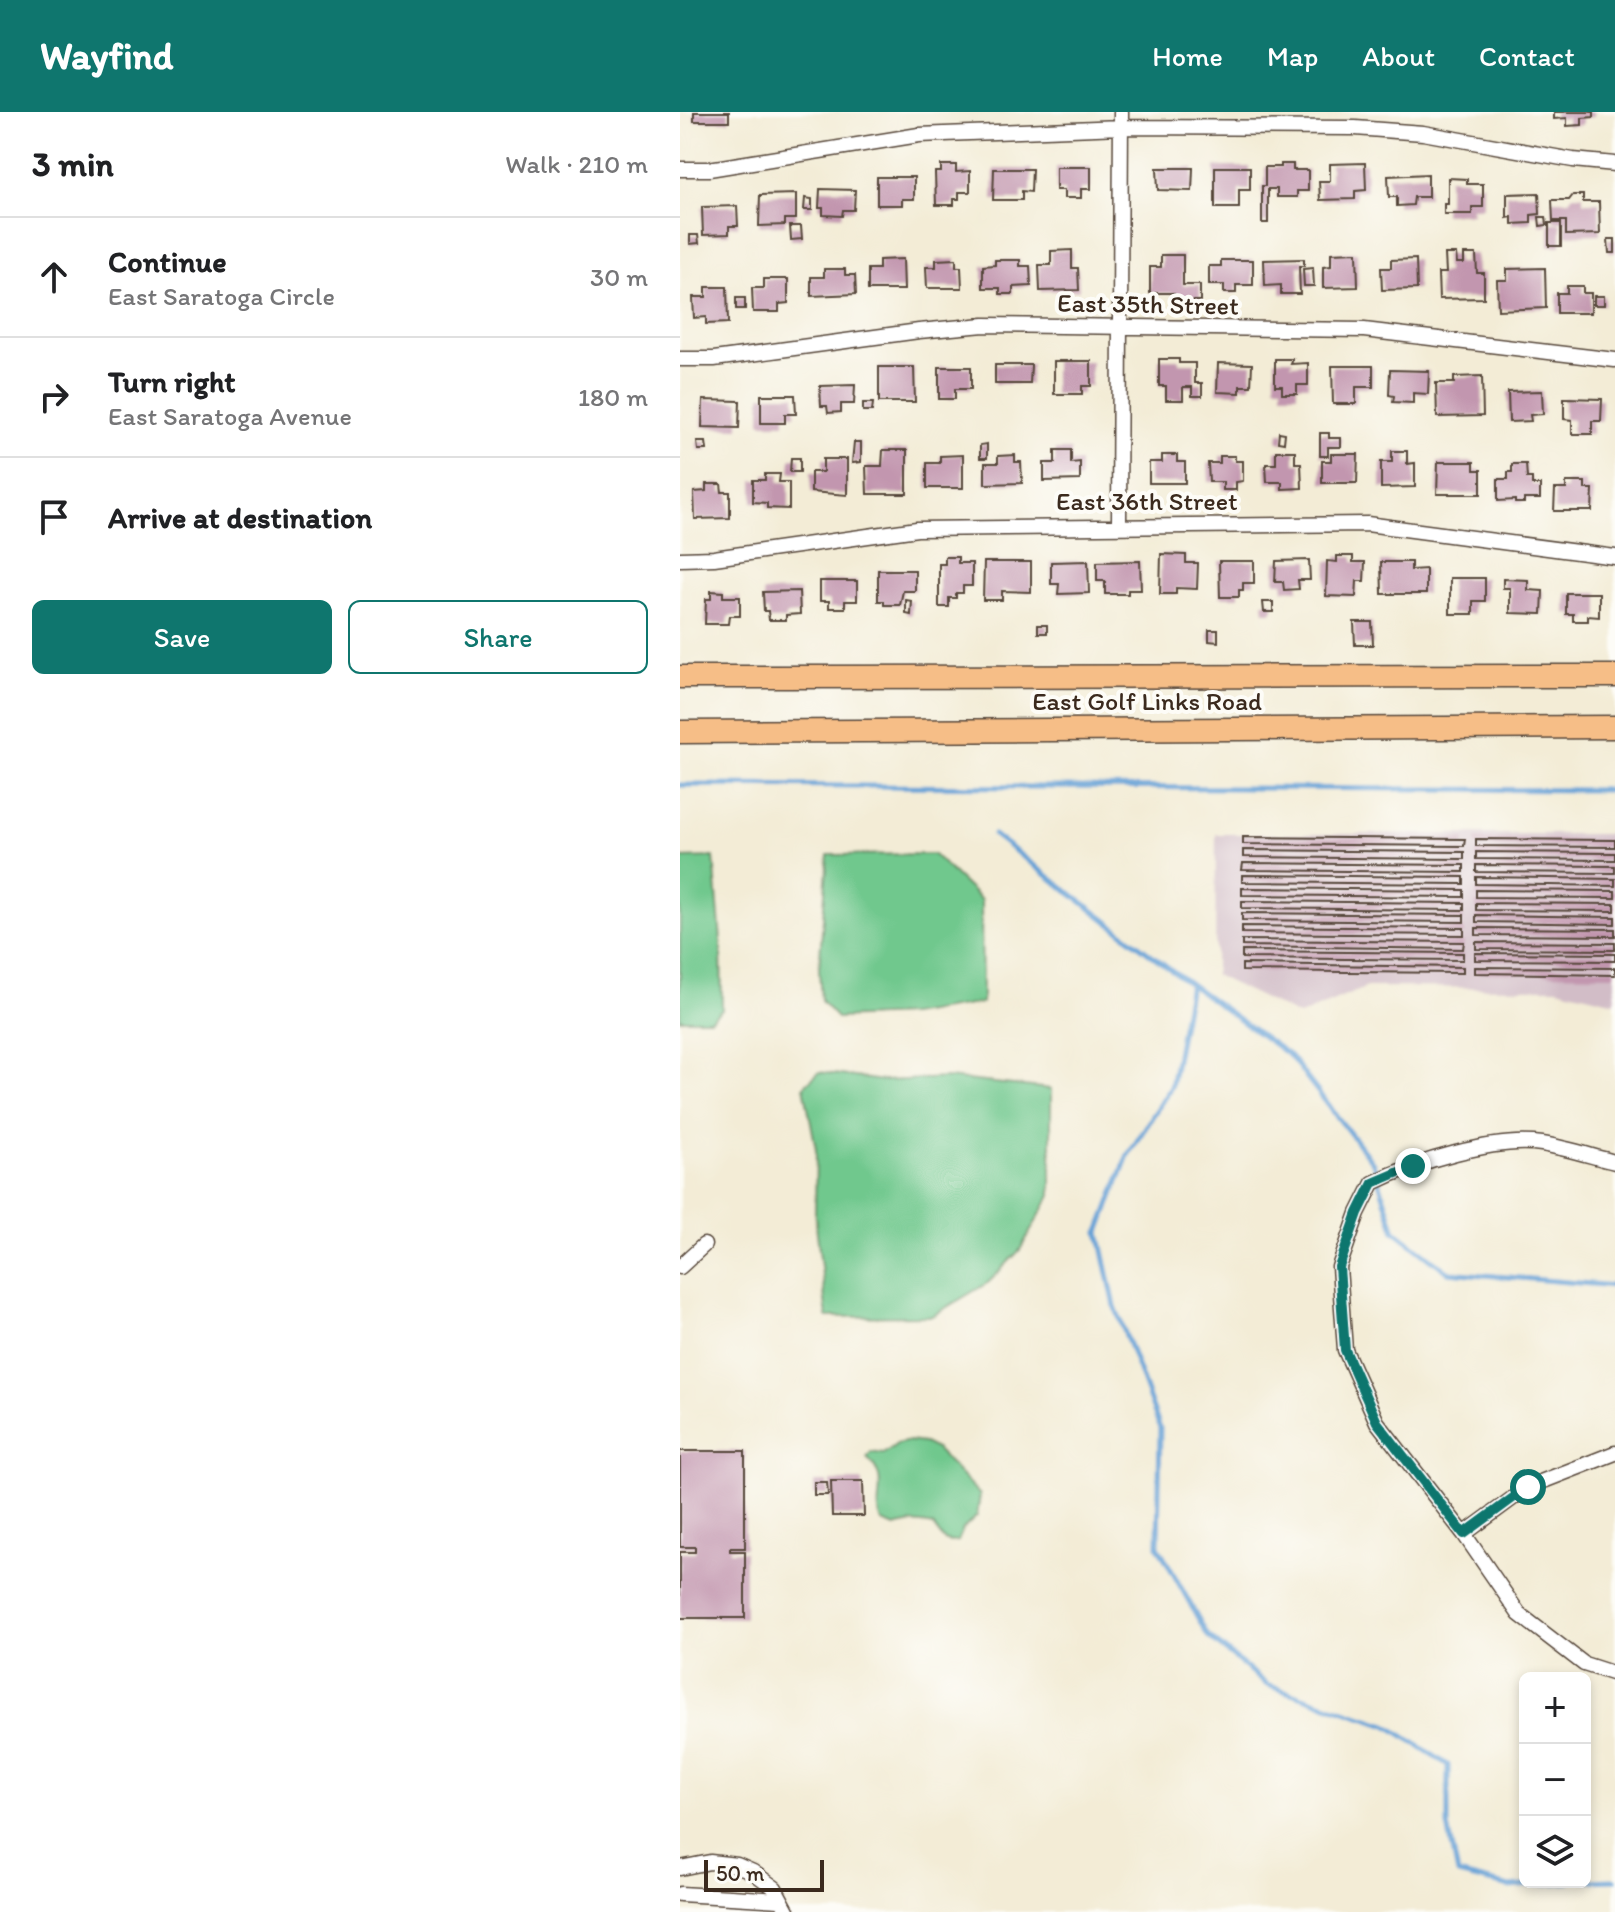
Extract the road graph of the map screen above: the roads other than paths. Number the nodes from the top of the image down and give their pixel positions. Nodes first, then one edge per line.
1 (1121, 120) edge
2 (1615, 164) edge
3 (680, 169) edge
4 (1120, 329) junction
5 (680, 359) edge
6 (1615, 360) edge
7 (1119, 525) junction
8 (1615, 557) edge
9 (680, 559) edge
10 (1615, 676) edge
11 (680, 677) edge
12 (1615, 727) edge
13 (680, 732) edge
14 (1615, 1162) edge
15 (704, 1245) dead end
16 (680, 1267) edge
17 (1615, 1453) edge
18 (1464, 1534) junction
19 (1615, 1674) edge
20 (680, 1868) edge
21 (680, 1894) edge
22 (784, 1906) edge

1 - 2 street
1 - 3 street
1 - 4 street
4 - 5 street, East 35th Street
4 - 6 street, East 35th Street
4 - 7 street
7 - 8 street, East 36th Street
7 - 9 street, East 36th Street
10 - 11 main road, East Golf Links Road
12 - 13 main road, East Golf Links Road
14 - 18 street
15 - 16 street
17 - 18 street
18 - 19 street
20 - 22 street
21 - 22 street

